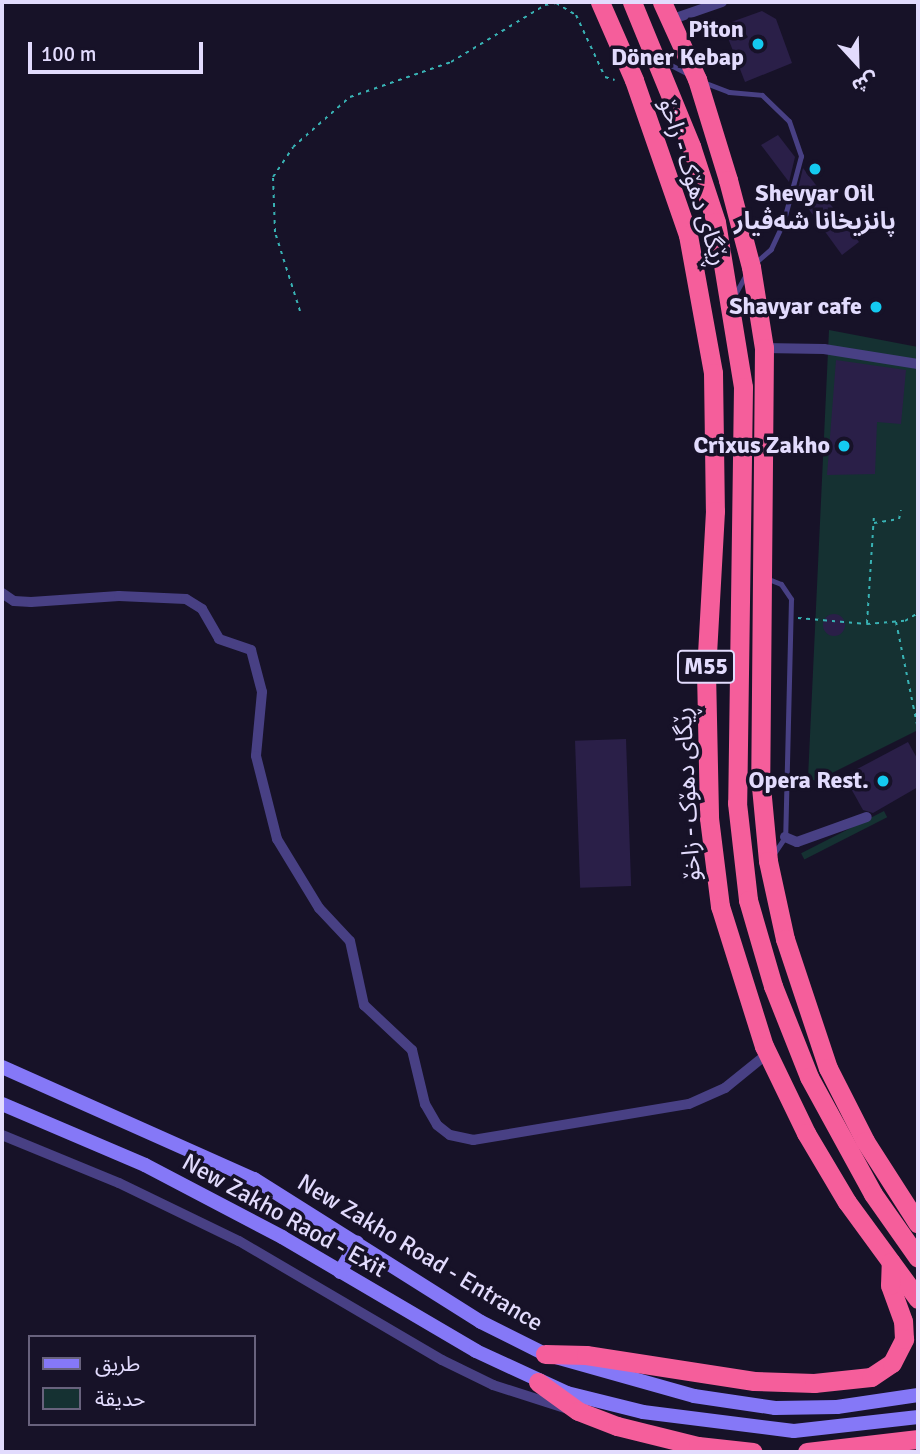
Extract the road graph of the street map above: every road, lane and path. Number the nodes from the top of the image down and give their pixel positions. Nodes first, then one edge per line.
1 (600, 2) edge
2 (632, 2) edge
3 (722, 2) edge
4 (666, 11) edge
5 (657, 58) junction
6 (696, 79) junction
7 (634, 80) junction
8 (751, 267) junction
9 (731, 306) junction
10 (300, 312) dead end
11 (764, 348) junction
12 (918, 364) edge
13 (901, 510) dead end
14 (874, 514) dead end
15 (873, 523) junction
16 (762, 577) junction
17 (2, 593) edge
18 (918, 614) edge
19 (790, 617) junction
20 (895, 621) junction
21 (867, 624) junction
22 (918, 729) edge
23 (867, 817) dead end
24 (785, 837) junction
25 (768, 862) junction
26 (785, 939) junction
27 (761, 945) junction
28 (768, 1054) junction
29 (2, 1067) edge
30 (2, 1104) edge
31 (2, 1135) edge
32 (918, 1224) edge
33 (357, 1243) junction
34 (918, 1258) edge
35 (891, 1262) junction
36 (340, 1272) junction
37 (918, 1299) edge
38 (545, 1354) junction
39 (538, 1382) junction
40 (918, 1395) edge
41 (578, 1411) junction
42 (918, 1417) edge
43 (918, 1439) edge
44 (753, 1452) edge
45 (807, 1452) edge

1 - 7 highway, ڕێگای دهۆک - زاخۆ / M55
2 - 5 highway, ڕێگای دهۆک - زاخۆ / M55
3 - 4 street
4 - 6 highway
5 - 6 lane
5 - 9 highway, ڕێگای دهۆک - زاخۆ / M55
6 - 8 highway
6 - 8 lane
7 - 10 path
7 - 28 highway, ڕێگای دهۆک - زاخۆ / M55
8 - 9 lane
8 - 11 highway
9 - 27 highway, ڕێگای دهۆک - زاخۆ / M55
11 - 12 street
11 - 16 highway
13 - 15 path
14 - 15 path
15 - 21 path
16 - 19 lane
16 - 25 highway
17 - 28 street
18 - 20 path
19 - 21 path
19 - 24 lane
20 - 21 path
20 - 22 path
23 - 24 street
24 - 25 lane
25 - 26 highway
26 - 27 highway
26 - 32 highway
27 - 34 highway, ڕێگای دهۆک - زاخۆ / M55
28 - 35 highway, ڕێگای دهۆک - زاخۆ / M55
29 - 33 main road, New Zakho Road - Entrance
30 - 36 main road, New Zakho Raod - Exit
31 - 41 street
33 - 36 main road
33 - 38 main road, New Zakho Road - Entrance
35 - 37 highway, ڕێگای دهۆک - زاخۆ / M55
35 - 38 highway
36 - 39 main road, New Zakho Raod - Exit
38 - 40 main road, New Zakho Road - Entrance
39 - 41 highway
39 - 42 main road, New Zakho Raod - Exit
41 - 44 highway
43 - 45 highway

